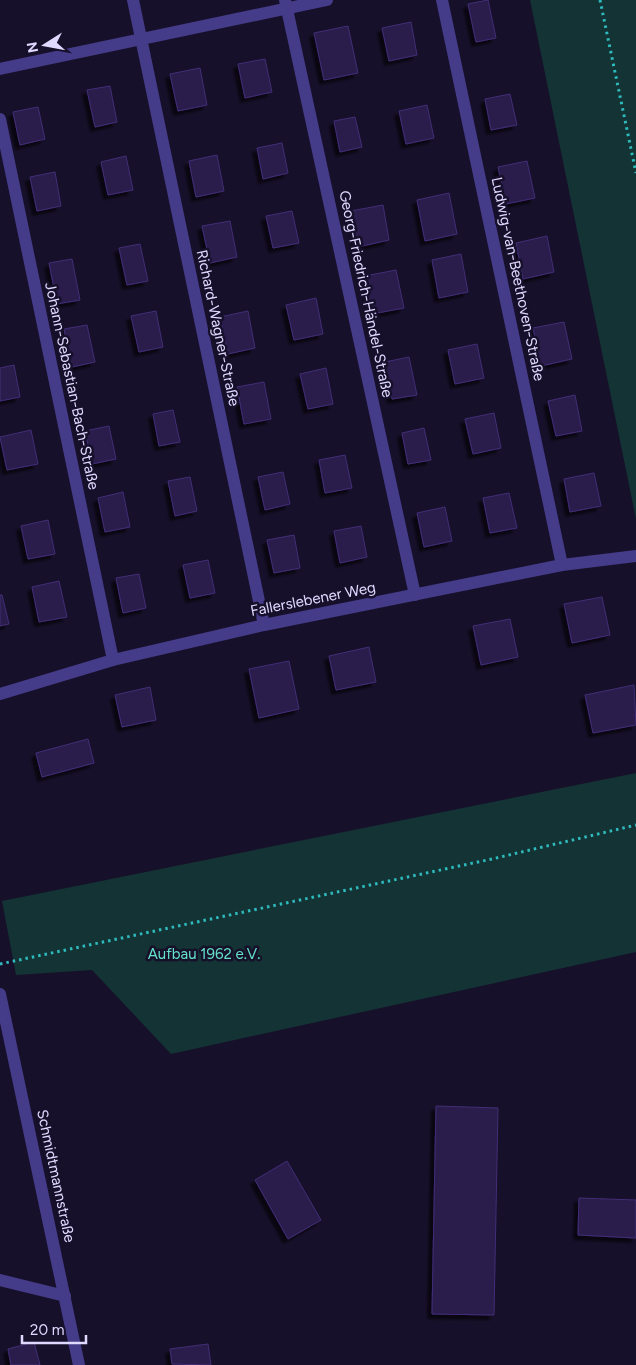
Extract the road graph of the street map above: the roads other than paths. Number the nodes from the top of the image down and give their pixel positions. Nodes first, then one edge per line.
1 (133, 0) edge
2 (327, 0) edge
3 (442, 0) edge
4 (286, 4) edge
5 (141, 38) junction
6 (0, 69) edge
7 (0, 119) edge
8 (636, 556) edge
9 (562, 565) junction
10 (415, 595) junction
11 (264, 625) junction
12 (113, 660) junction
13 (0, 694) edge
14 (0, 994) edge
15 (0, 1280) edge
16 (65, 1296) junction
17 (79, 1365) edge

1 - 5 street, Richard-Wagner-Straße
2 - 4 street
3 - 9 street, Ludwig-van-Beethoven-Straße
4 - 5 street
4 - 10 street, Georg-Friedrich-Händel-Straße
5 - 6 street
5 - 11 street, Richard-Wagner-Straße
7 - 12 street, Johann-Sebastian-Bach-Straße
8 - 9 street, Fallerslebener Weg
9 - 10 street, Fallerslebener Weg
10 - 11 street, Fallerslebener Weg
11 - 12 street, Fallerslebener Weg
12 - 13 street, Fallerslebener Weg
14 - 16 street, Schmidtmannstraße
15 - 16 street
16 - 17 street, Schmidtmannstraße

